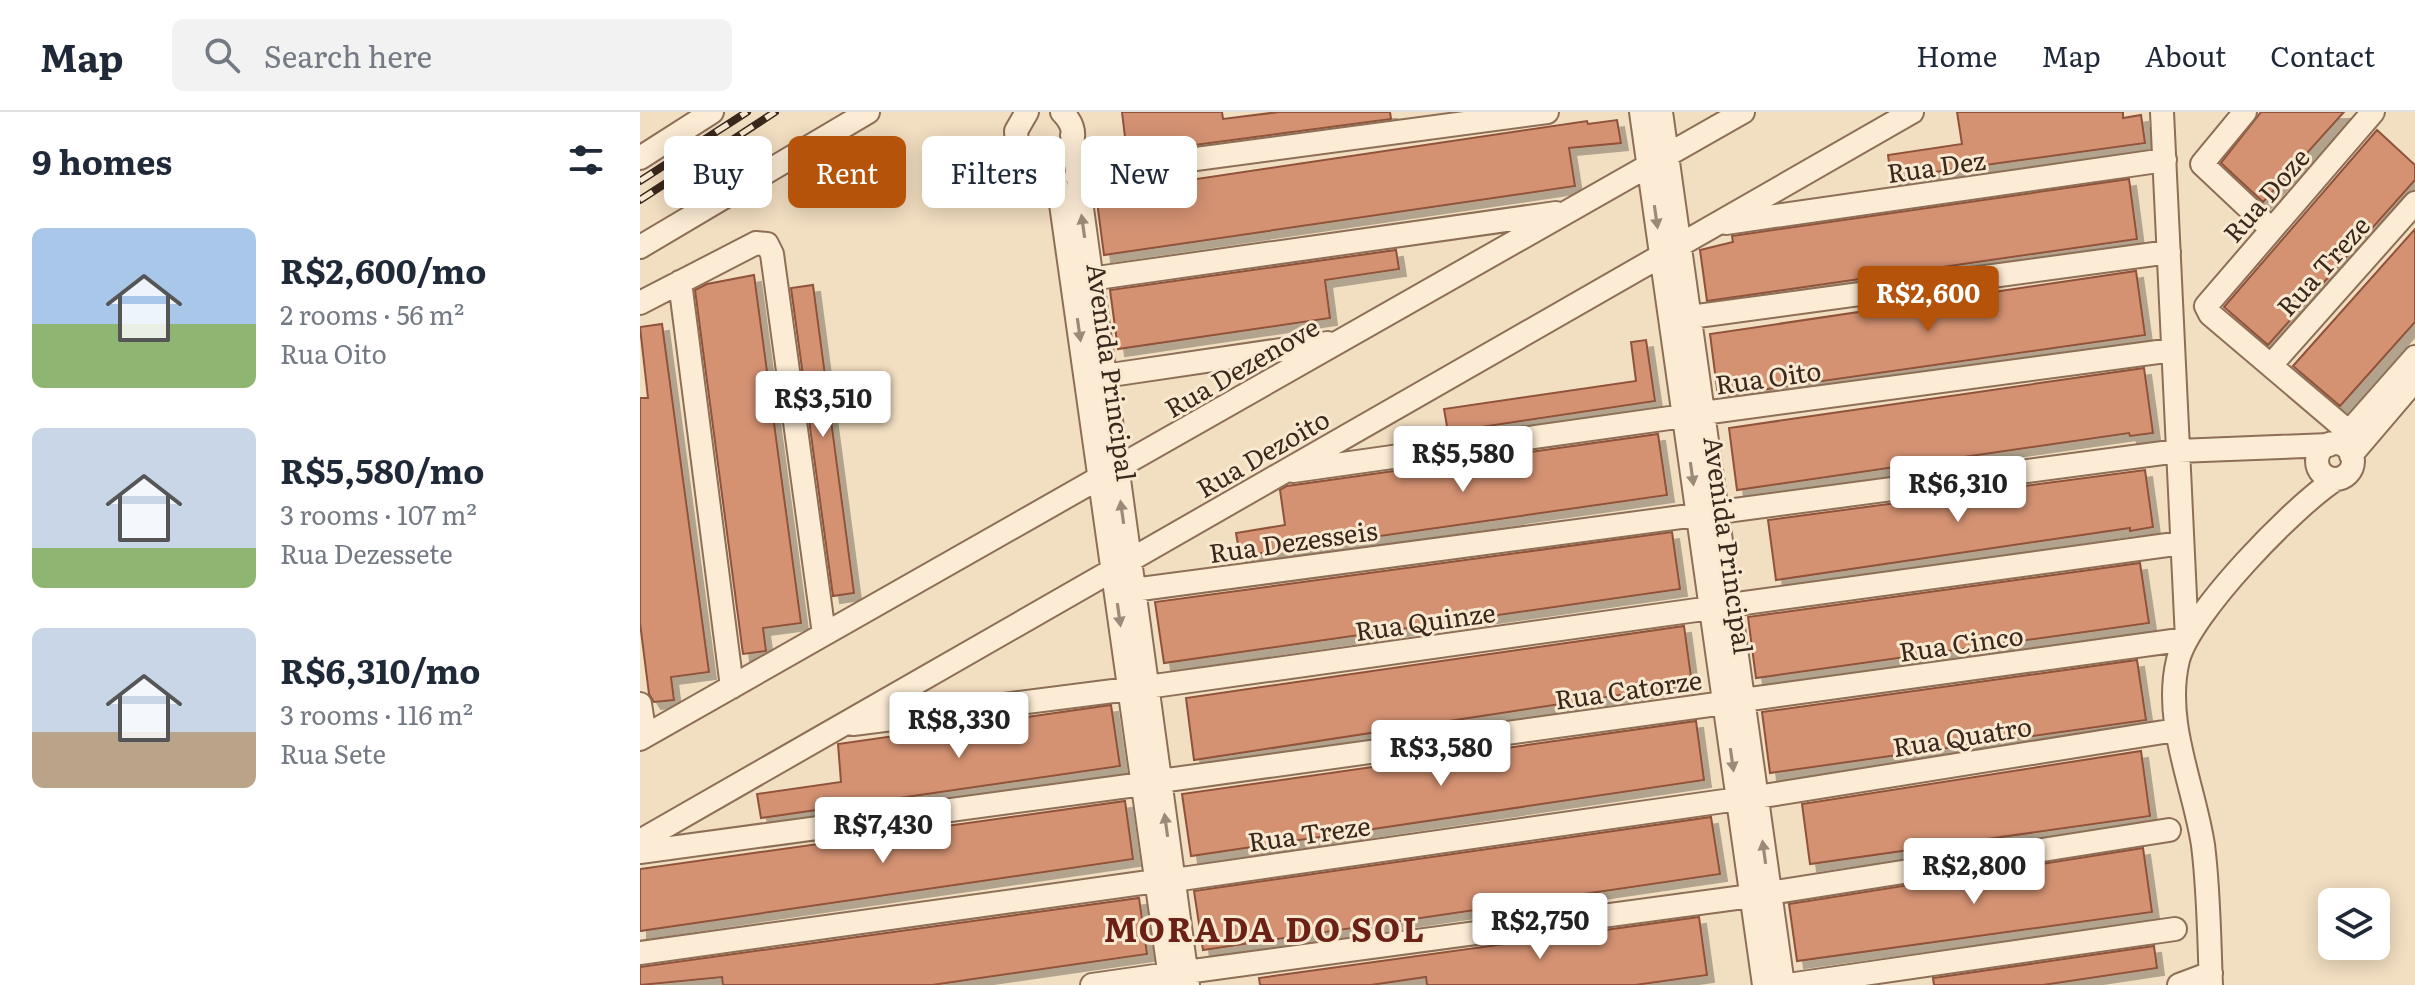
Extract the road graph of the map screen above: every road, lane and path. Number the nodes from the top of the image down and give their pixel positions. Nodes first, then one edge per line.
1 (712, 112) edge
2 (868, 112) edge
3 (1027, 112) edge
4 (1547, 112) edge
5 (1641, 112) edge
6 (1661, 112) edge
7 (1743, 112) edge
8 (1912, 112) edge
9 (2162, 112) edge
10 (2245, 112) edge
11 (2373, 112) edge
12 (1071, 121) edge
13 (1016, 136) edge
14 (1065, 154) edge
15 (640, 158) edge
16 (1658, 160) junction
17 (2165, 160) junction
18 (1076, 175) junction
19 (2415, 203) edge
20 (1062, 208) edge
21 (1569, 212) junction
22 (1715, 225) junction
23 (2271, 229) junction
24 (640, 247) edge
25 (1670, 250) junction
26 (2169, 252) junction
27 (1090, 279) junction
28 (680, 282) junction
29 (640, 303) edge
30 (1690, 317) junction
31 (1341, 341) junction
32 (2173, 350) junction
33 (2415, 357) edge
34 (2271, 365) junction
35 (1104, 376) junction
36 (2415, 380) edge
37 (1693, 415) junction
38 (2178, 451) junction
39 (2333, 454) junction
40 (1281, 473) junction
41 (1108, 474) junction
42 (1707, 513) junction
43 (2182, 543) junction
44 (1121, 566) junction
45 (1133, 590) junction
46 (1720, 607) junction
47 (824, 634) junction
48 (2187, 639) junction
49 (732, 687) junction
50 (1138, 688) junction
51 (1734, 702) junction
52 (640, 704) edge
53 (840, 726) junction
54 (2176, 730) junction
55 (642, 738) edge
56 (1151, 782) junction
57 (1747, 798) junction
58 (2169, 830) dead end
59 (640, 841) edge
60 (640, 852) edge
61 (1165, 881) junction
62 (1761, 895) junction
63 (2175, 929) dead end
64 (640, 953) edge
65 (1179, 979) edge
66 (2211, 979) edge
67 (1092, 985) edge
68 (1764, 985) edge
69 (1786, 985) edge
70 (2179, 985) edge

1 - 15 street
2 - 24 street
3 - 13 street, Avenida Principal
4 - 18 street
5 - 16 street, Avenida Principal
6 - 16 street, Avenida Principal
7 - 16 street, Rua Dezenove
8 - 22 street, Rua Dezoito
9 - 17 street
10 - 23 street
11 - 23 street, Rua Doze
12 - 14 street, Avenida Principal
12 - 18 street, Avenida Principal
16 - 21 street, Rua Dezenove
16 - 25 street, Avenida Principal
17 - 22 street, Rua Dez
17 - 26 street
27 -> 18 street, Avenida Principal
19 - 34 street, Rua Treze
20 -> 41 street, Avenida Principal
21 - 27 street
21 - 31 street, Rua Dezenove
22 - 25 street, Rua Dezoito
23 - 34 street, Rua Doze
25 - 30 street, Avenida Principal
25 - 37 street, Avenida Principal
25 - 40 street, Rua Dezoito
26 - 30 street
26 - 32 street
27 - 35 street, Avenida Principal
28 - 29 street
28 - 47 street
28 - 49 street
30 - 37 street, Avenida Principal
31 - 35 street
31 - 41 street, Rua Dezenove
32 - 37 street, Rua Oito
32 - 38 street
33 - 39 street
34 - 39 street
35 - 41 street, Avenida Principal
36 - 39 street
37 - 40 street, Rua Oito
37 - 42 street, Avenida Principal
38 - 39 street, Rua Dezesseis
38 - 42 street, Rua Dezesseis
38 - 43 street
39 - 48 street
40 - 44 street, Rua Dezoito
41 - 44 street, Avenida Principal
41 - 47 street, Rua Dezenove
42 - 45 street, Rua Dezesseis
42 - 46 street, Avenida Principal
43 - 46 street, Rua Quinze
43 - 48 street
44 - 45 street, Avenida Principal
44 -> 50 street, Avenida Principal
44 - 53 street, Rua Dezoito
45 - 50 street, Avenida Principal
46 - 50 street, Rua Quinze
46 - 51 street, Avenida Principal
47 - 49 street, Rua Dezenove
48 - 51 street, Rua Cinco
48 - 54 street
49 - 55 street, Rua Dezenove
50 - 53 street, Rua Quinze
50 - 56 street, Avenida Principal
51 - 56 street, Rua Catorze
51 - 57 street, Avenida Principal
52 - 55 street
53 - 59 street, Rua Dezoito
54 - 57 street, Rua Quatro
54 - 66 street
56 - 60 street, Rua Catorze
56 - 61 street, Avenida Principal
57 - 61 street, Rua Treze
57 - 62 street, Avenida Principal
58 - 62 street
61 - 64 street, Rua Treze
61 - 65 street, Avenida Principal
62 - 65 street
62 - 68 street, Avenida Principal
62 - 69 street, Avenida Principal
63 - 69 street
65 - 67 street
66 - 70 street

